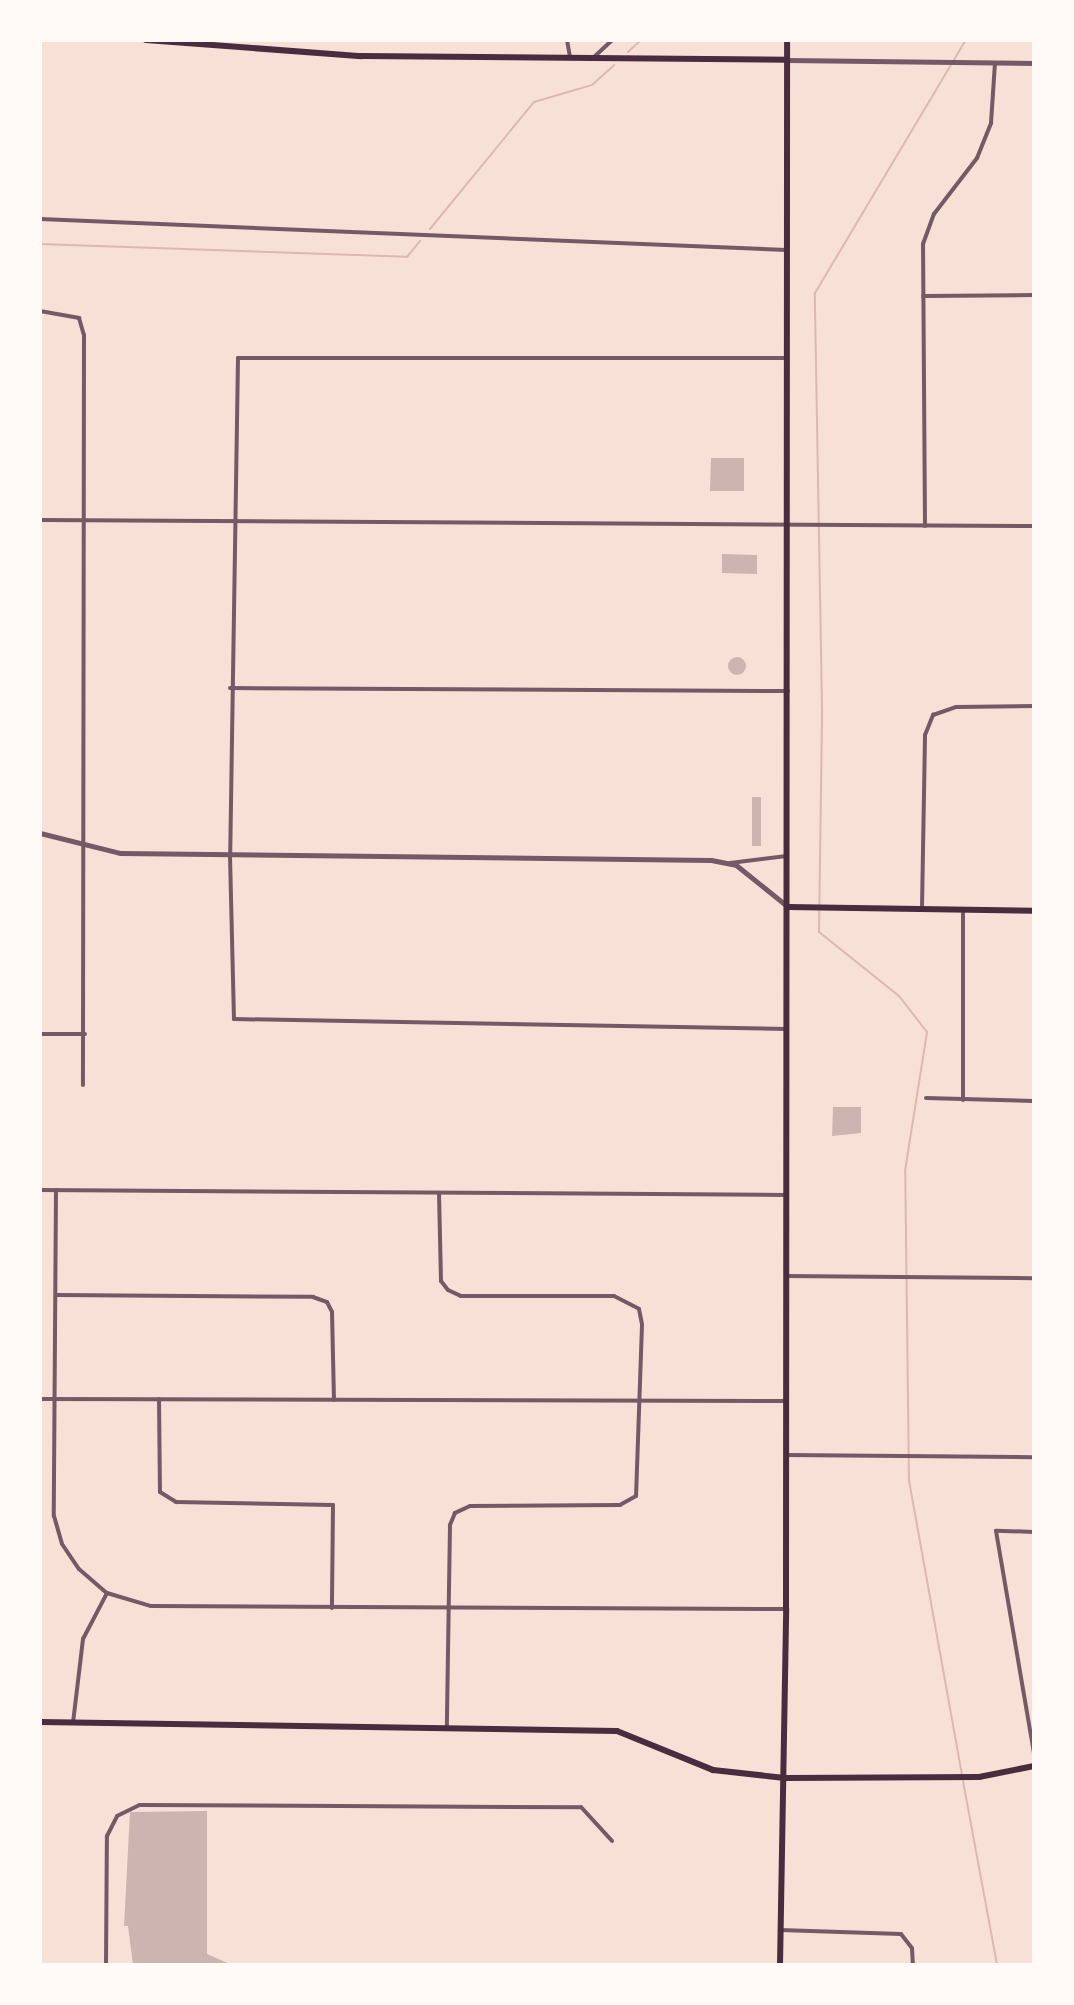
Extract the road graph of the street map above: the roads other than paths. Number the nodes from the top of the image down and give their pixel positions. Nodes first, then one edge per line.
1 (146, 40) edge
2 (567, 40) edge
3 (612, 40) edge
4 (787, 40) edge
5 (570, 58) junction
6 (592, 59) junction
7 (787, 60) junction
8 (995, 63) junction
9 (1034, 63) edge
10 (40, 219) edge
11 (788, 250) junction
12 (1034, 295) edge
13 (923, 296) junction
14 (40, 311) edge
15 (788, 358) junction
16 (40, 520) edge
17 (85, 520) junction
18 (231, 521) junction
19 (925, 526) junction
20 (1034, 526) edge
21 (788, 528) junction
22 (230, 688) junction
23 (788, 691) junction
24 (1034, 706) edge
25 (40, 833) edge
26 (88, 848) junction
27 (230, 856) junction
28 (787, 856) junction
29 (729, 863) junction
30 (788, 907) junction
31 (922, 908) junction
32 (963, 910) junction
33 (1034, 911) edge
34 (787, 1029) junction
35 (40, 1034) edge
36 (85, 1034) junction
37 (83, 1085) dead end
38 (926, 1098) dead end
39 (963, 1100) junction
40 (1034, 1101) edge
41 (40, 1190) edge
42 (56, 1190) junction
43 (439, 1193) junction
44 (787, 1195) junction
45 (786, 1276) junction
46 (1034, 1278) edge
47 (56, 1295) junction
48 (40, 1399) edge
49 (159, 1399) junction
50 (55, 1400) junction
51 (334, 1400) junction
52 (787, 1401) junction
53 (643, 1402) junction
54 (786, 1455) junction
55 (1034, 1457) edge
56 (1034, 1532) edge
57 (107, 1593) junction
58 (332, 1608) junction
59 (786, 1609) junction
60 (447, 1610) junction
61 (40, 1722) edge
62 (73, 1723) junction
63 (447, 1727) junction
64 (1034, 1753) edge
65 (1034, 1766) edge
66 (785, 1778) junction
67 (612, 1841) dead end
68 (780, 1930) junction
69 (106, 1965) edge
70 (780, 1965) edge
71 (913, 1965) edge

1 - 5 main road
2 - 5 street
3 - 6 street
4 - 7 main road
5 - 6 main road
6 - 7 main road
7 - 8 street
7 - 11 main road
8 - 9 street
8 - 13 street
10 - 11 street
11 - 15 main road
12 - 13 street
13 - 19 street
14 - 17 street
15 - 18 street
15 - 21 main road
16 - 17 street
17 - 18 street
17 - 26 street
18 - 21 street
18 - 22 street
19 - 20 street
19 - 21 street
21 - 23 main road
22 - 23 street
22 - 27 street
23 - 28 main road
24 - 31 street
25 - 26 street
26 - 27 street
26 - 36 street
27 - 29 street
27 - 34 street
28 - 29 street
28 - 30 main road
29 - 30 street
30 - 31 main road
30 - 34 main road
31 - 32 main road
32 - 33 main road
32 - 39 street
34 - 44 main road
35 - 36 street
36 - 37 street
38 - 39 street
39 - 40 street
41 - 42 street
42 - 43 street
42 - 47 street
43 - 44 street
43 - 53 street
44 - 45 main road
45 - 46 street
45 - 52 main road
47 - 50 street
47 - 51 street
48 - 50 street
49 - 50 street
49 - 51 street
49 - 58 street
50 - 57 street
51 - 53 street
52 - 53 street
52 - 54 main road
53 - 60 street
54 - 55 street
54 - 59 main road
56 - 64 street
57 - 58 street
57 - 62 street
58 - 60 street
59 - 60 street
59 - 66 main road
60 - 63 street
61 - 62 main road
62 - 63 main road
63 - 66 main road
65 - 66 main road
66 - 68 main road
67 - 69 street
68 - 70 main road
68 - 71 street

